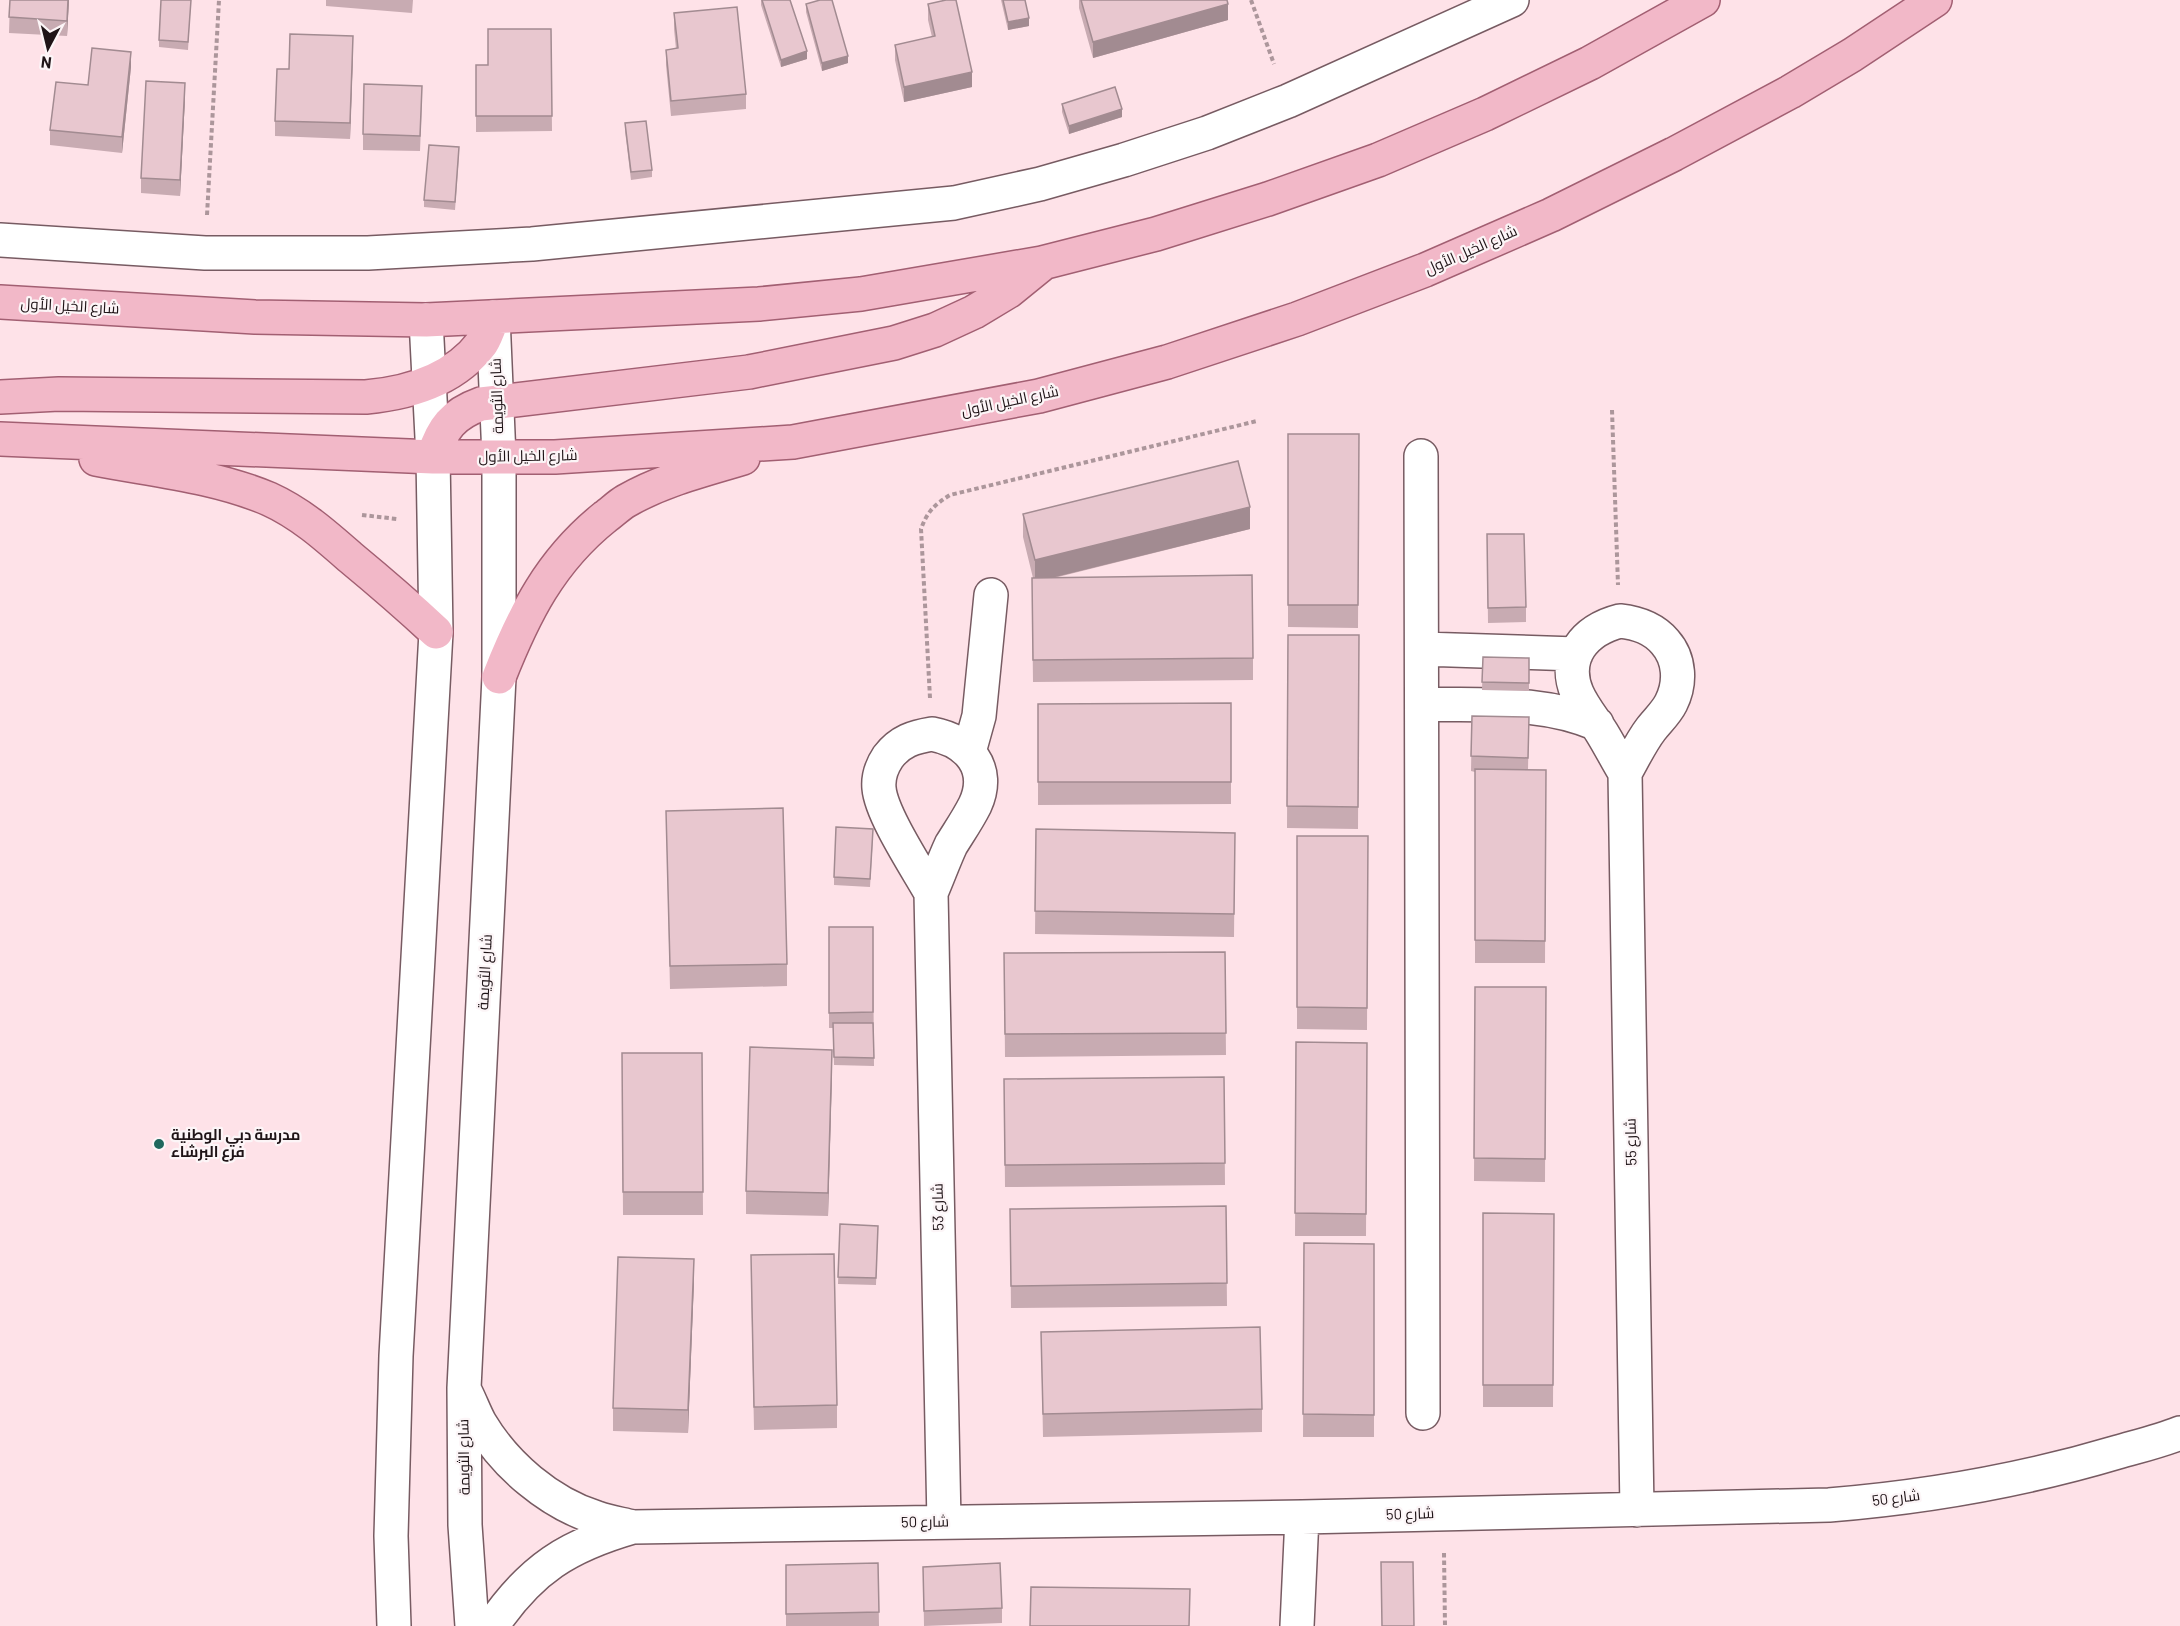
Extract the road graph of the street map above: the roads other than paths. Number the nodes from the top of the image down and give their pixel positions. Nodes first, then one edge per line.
1 (1512, 0) edge
2 (1703, 0) edge
3 (1935, 0) edge
4 (0, 240) edge
5 (1042, 263) junction
6 (0, 302) edge
7 (494, 317) junction
8 (426, 320) junction
9 (429, 383) junction
10 (0, 397) edge
11 (497, 402) junction
12 (0, 440) edge
13 (793, 442) junction
14 (1421, 456) dead end
15 (432, 457) junction
16 (500, 457) junction
17 (991, 594) dead end
18 (436, 632) junction
19 (1422, 650) junction
20 (1576, 654) junction
21 (500, 677) junction
22 (1422, 704) junction
23 (1597, 724) junction
24 (969, 752) junction
25 (1625, 773) junction
26 (932, 893) junction
27 (464, 1388) junction
28 (1423, 1413) dead end
29 (2180, 1433) edge
30 (1637, 1510) junction
31 (1302, 1517) junction
32 (944, 1522) junction
33 (633, 1527) junction
34 (394, 1626) edge
35 (472, 1626) edge
36 (492, 1626) edge
37 (1297, 1626) edge

1 - 4 street
2 - 5 main road, شارع الخيل الأول
3 - 13 main road, شارع الخيل الأول
5 - 7 main road, شارع الخيل الأول
5 - 11 main road
6 - 8 main road, شارع الخيل الأول
7 - 8 main road, شارع الخيل الأول
7 - 9 main road
7 - 11 street, شارع الثويمة
8 - 9 street
9 - 10 main road
9 - 15 street
11 - 15 main road
11 - 16 street, شارع الثويمة
12 - 15 main road, شارع الخيل الأول
12 - 18 main road
13 - 16 main road, شارع الخيل الأول
13 - 21 main road
14 - 19 street
15 - 16 main road, شارع الخيل الأول
15 - 18 street
16 - 21 street, شارع الثويمة
17 - 24 street
18 - 34 street
19 - 20 street
19 - 22 street
20 - 23 street
20 - 25 street
21 - 27 street, شارع الثويمة
22 - 23 street
22 - 28 street
23 - 25 street
24 - 26 street
24 - 26 street
25 - 30 street, شارع 55
26 - 32 street, شارع 53
27 - 33 street, شارع 50
27 - 35 street, شارع الثويمة
29 - 30 street, شارع 50
30 - 31 street, شارع 50
31 - 32 street, شارع 50
31 - 37 street
32 - 33 street, شارع 50
33 - 36 street, شارع 50

